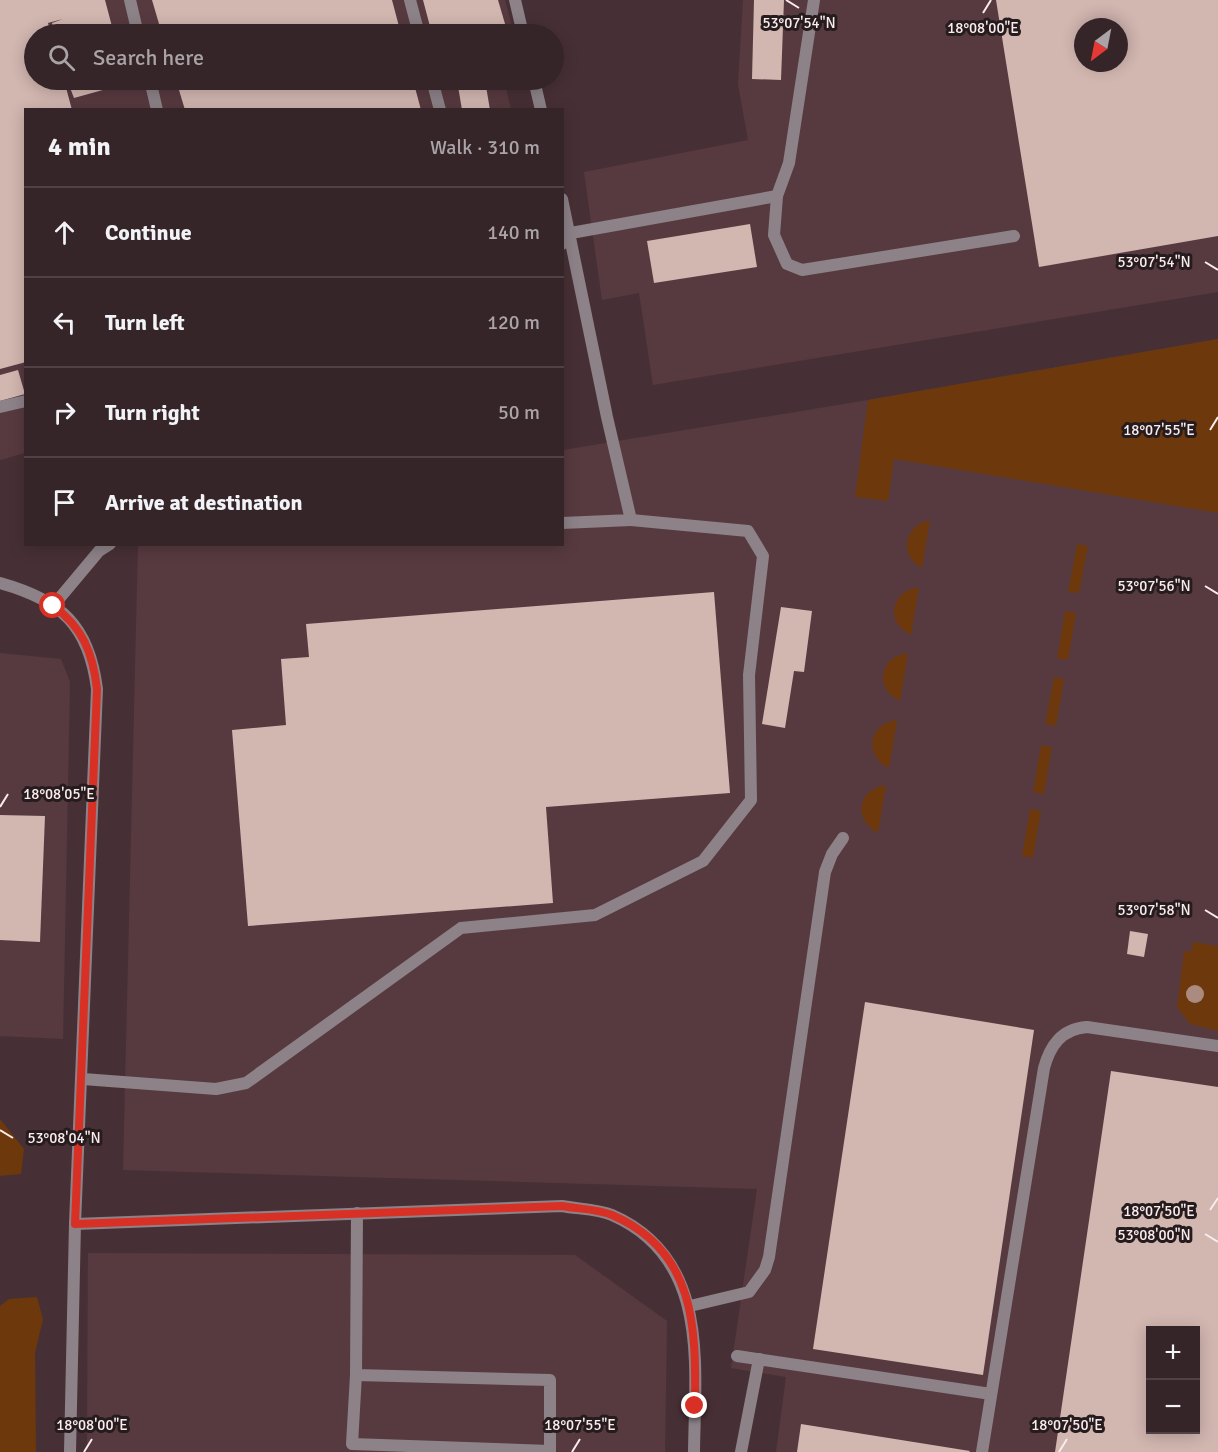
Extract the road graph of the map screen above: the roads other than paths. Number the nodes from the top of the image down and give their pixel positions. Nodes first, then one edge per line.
1 (130, 0) edge
2 (410, 0) edge
3 (515, 0) edge
4 (814, 0) edge
5 (136, 24) edge
6 (416, 24) edge
7 (521, 24) edge
8 (152, 90) edge
9 (435, 90) edge
10 (536, 90) edge
11 (157, 108) edge
12 (439, 108) edge
13 (541, 108) edge
14 (777, 196) junction
15 (564, 208) edge
16 (570, 233) junction
17 (1014, 236) dead end
18 (564, 241) edge
19 (24, 401) edge
20 (0, 407) edge
21 (631, 520) junction
22 (564, 523) edge
23 (107, 546) edge
24 (0, 583) edge
25 (53, 606) junction
26 (843, 838) dead end
27 (1218, 1046) edge
28 (83, 1079) junction
29 (357, 1213) junction
30 (75, 1224) junction
31 (690, 1306) junction
32 (737, 1356) dead end
33 (759, 1359) junction
34 (356, 1376) junction
35 (991, 1394) junction
36 (550, 1451) edge
37 (70, 1452) edge
38 (694, 1452) edge
39 (741, 1452) edge
40 (981, 1452) edge

1 - 5 street
2 - 6 street
3 - 7 street
4 - 14 street
8 - 11 street
9 - 12 street
10 - 13 street
14 - 16 street
14 - 17 street
15 - 16 street
16 - 18 street
16 - 21 street
19 - 20 street
21 - 22 street
21 - 28 street
23 - 25 street
24 - 25 street
25 - 28 street
26 - 31 street
27 - 35 street
28 - 30 street
29 - 30 street
29 - 31 street
29 - 34 street
30 - 37 street
31 - 38 street
32 - 33 street
33 - 35 street
33 - 39 street
34 - 36 street
34 - 36 street
35 - 40 street

